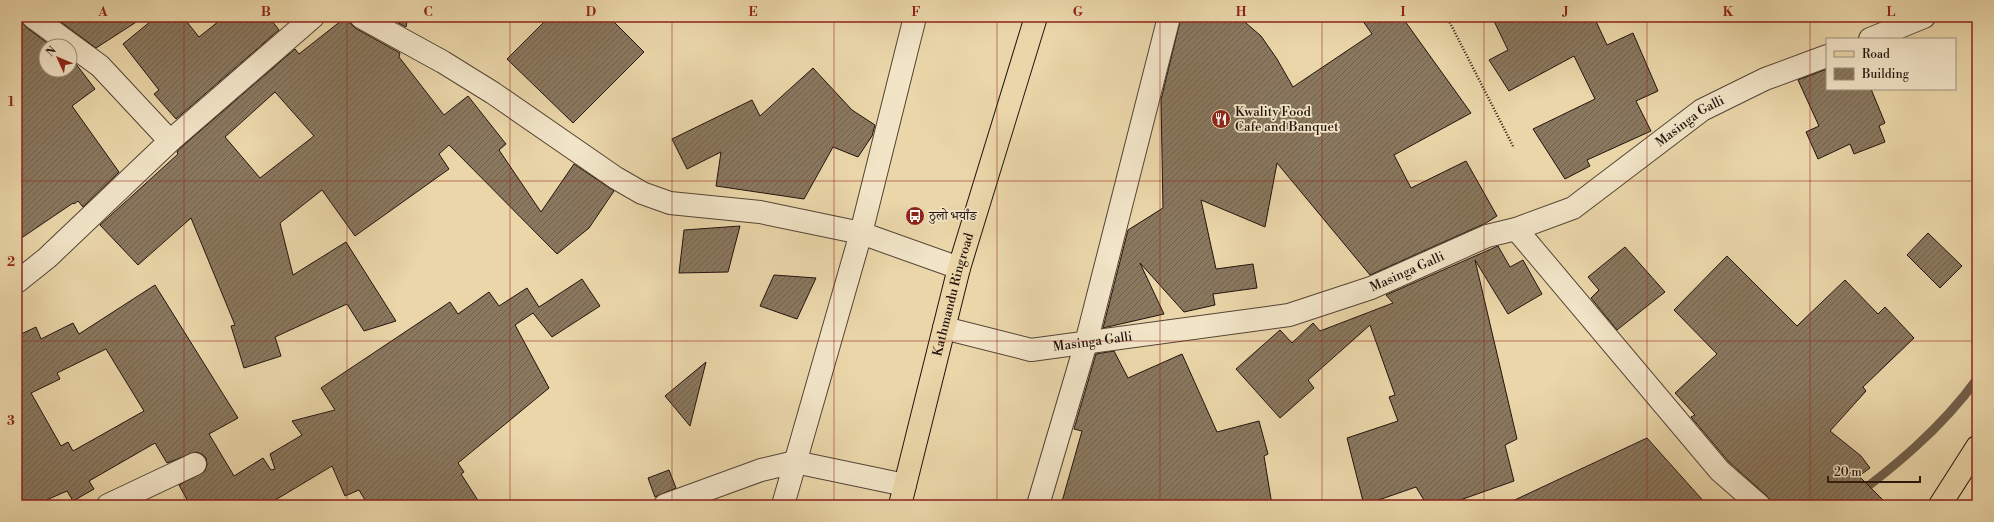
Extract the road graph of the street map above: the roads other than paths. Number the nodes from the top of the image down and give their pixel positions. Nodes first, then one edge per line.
1 (33, 17) edge
2 (312, 17) edge
3 (361, 17) edge
4 (915, 17) edge
5 (1036, 17) edge
6 (1169, 17) edge
7 (1924, 17) edge
8 (1872, 38) edge
9 (1826, 56) edge
10 (170, 141) junction
11 (1516, 230) junction
12 (861, 233) junction
13 (959, 268) junction
14 (17, 282) edge
15 (944, 328) junction
16 (1086, 343) junction
17 (1977, 447) edge
18 (795, 462) junction
19 (195, 464) dead end
20 (902, 495) edge
21 (108, 505) edge
22 (665, 505) edge
23 (783, 505) edge
24 (1038, 505) edge
25 (1759, 505) edge
26 (1940, 505) edge

1 - 10 street
2 - 10 street
3 - 12 street
4 - 12 street
5 - 13 main road, Kathmandu Ringroad
6 - 16 street
7 - 8 street
9 - 11 street, Masinga Galli
10 - 14 street
11 - 16 street, Masinga Galli
11 - 25 street
12 - 13 street
12 - 18 street
13 - 15 main road, Kathmandu Ringroad
15 - 16 street, Masinga Galli
15 - 20 main road, Kathmandu Ringroad
16 - 24 street
17 - 26 main road
18 - 20 street
18 - 22 street
18 - 23 street
19 - 21 street

